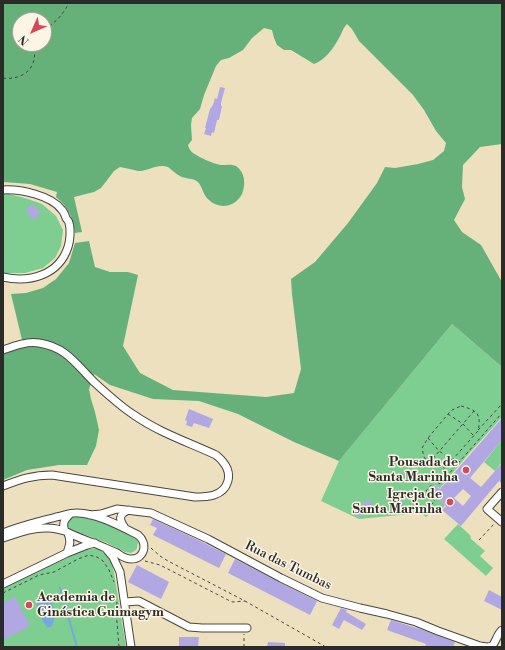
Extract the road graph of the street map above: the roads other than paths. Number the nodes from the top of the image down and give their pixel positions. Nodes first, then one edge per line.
1 (3, 190) edge
2 (3, 277) edge
3 (3, 350) edge
4 (3, 486) edge
5 (502, 492) edge
6 (130, 510) junction
7 (70, 514) junction
8 (90, 515) junction
9 (502, 522) edge
10 (125, 528) junction
11 (66, 532) junction
12 (3, 533) edge
13 (3, 538) edge
14 (94, 543) junction
15 (105, 547) junction
16 (67, 553) junction
17 (132, 559) junction
18 (120, 572) junction
19 (3, 584) edge
20 (121, 601) junction
21 (245, 628) road end
22 (502, 630) edge
23 (132, 647) edge
24 (487, 647) edge

1 - 2 street
3 - 4 street
5 - 9 street
6 - 8 street, Rua das Tumbas
6 - 10 street
6 - 24 street, Rua das Tumbas
7 - 8 street
7 - 11 street
7 - 12 street
8 - 10 street
10 - 17 street
11 - 13 street
11 - 14 street
11 - 16 street
14 - 15 street
14 - 16 street
15 - 17 street
15 - 18 street
16 - 19 street
17 - 18 street
18 - 20 street
20 - 21 street
20 - 23 street
22 - 24 street, Rua das Tumbas

